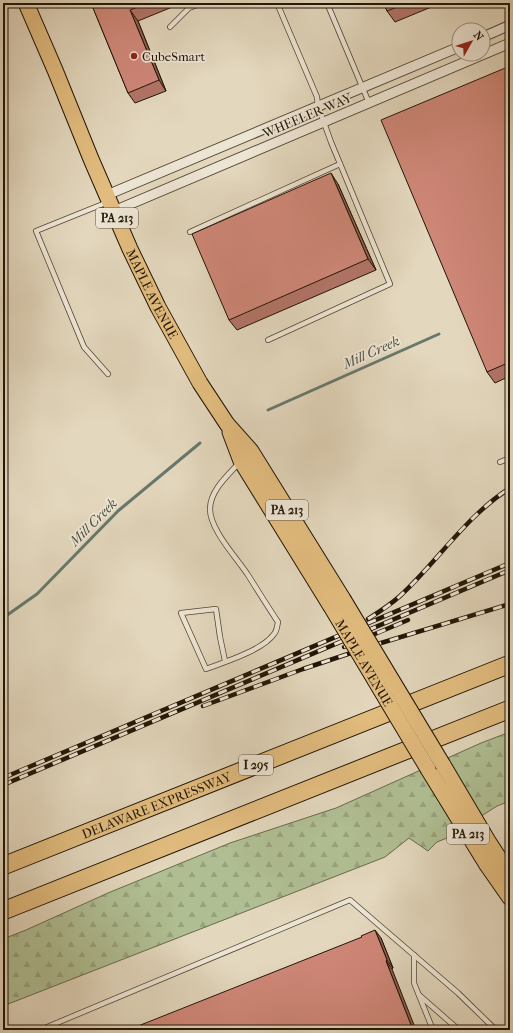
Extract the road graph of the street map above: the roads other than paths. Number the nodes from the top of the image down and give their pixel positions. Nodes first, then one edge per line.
1 (26, 3) edge
2 (202, 3) edge
3 (277, 3) edge
4 (327, 3) edge
5 (510, 25) edge
6 (170, 27) dead end
7 (491, 33) edge
8 (510, 43) edge
9 (451, 50) edge
10 (362, 88) junction
11 (369, 103) junction
12 (318, 106) junction
13 (324, 122) junction
14 (340, 164) junction
15 (110, 203) junction
16 (190, 232) dead end
17 (268, 340) dead end
18 (108, 374) dead end
19 (227, 424) junction
20 (510, 458) edge
21 (241, 461) junction
22 (500, 462) dead end
23 (337, 602) junction
24 (226, 662) junction
25 (510, 664) edge
26 (510, 709) edge
27 (3, 866) edge
28 (510, 874) edge
29 (510, 898) edge
30 (3, 910) edge
31 (414, 955) junction
32 (418, 994) junction
33 (40, 1030) edge
34 (433, 1030) edge
35 (459, 1030) edge
36 (496, 1030) edge

1 - 15 main road, MAPLE AVENUE / PA 213
2 - 6 lane
3 - 12 lane
4 - 10 lane
5 - 7 street
8 - 11 street, WHEELER WAY
9 - 10 street, WHEELER WAY
10 - 11 lane
10 - 12 street, WHEELER WAY
11 - 13 street, WHEELER WAY
12 - 13 lane
12 - 15 street, WHEELER WAY
13 - 14 lane
13 - 15 street, WHEELER WAY
14 - 16 lane
14 - 17 lane
15 - 18 lane
15 - 19 main road, MAPLE AVENUE / PA 213
19 - 21 main road, MAPLE AVENUE / PA 213
19 - 23 main road, MAPLE AVENUE / PA 213
20 - 22 lane
21 - 23 main road, MAPLE AVENUE / PA 213
21 - 24 lane
23 - 28 main road, MAPLE AVENUE / PA 213, bridge
23 - 29 main road, MAPLE AVENUE / PA 213, bridge
24 - 24 lane
25 - 27 highway, DELAWARE EXPRESSWAY / I 295
26 - 30 highway
31 - 32 lane
31 - 33 lane
31 - 36 lane
32 - 34 lane
32 - 35 lane

